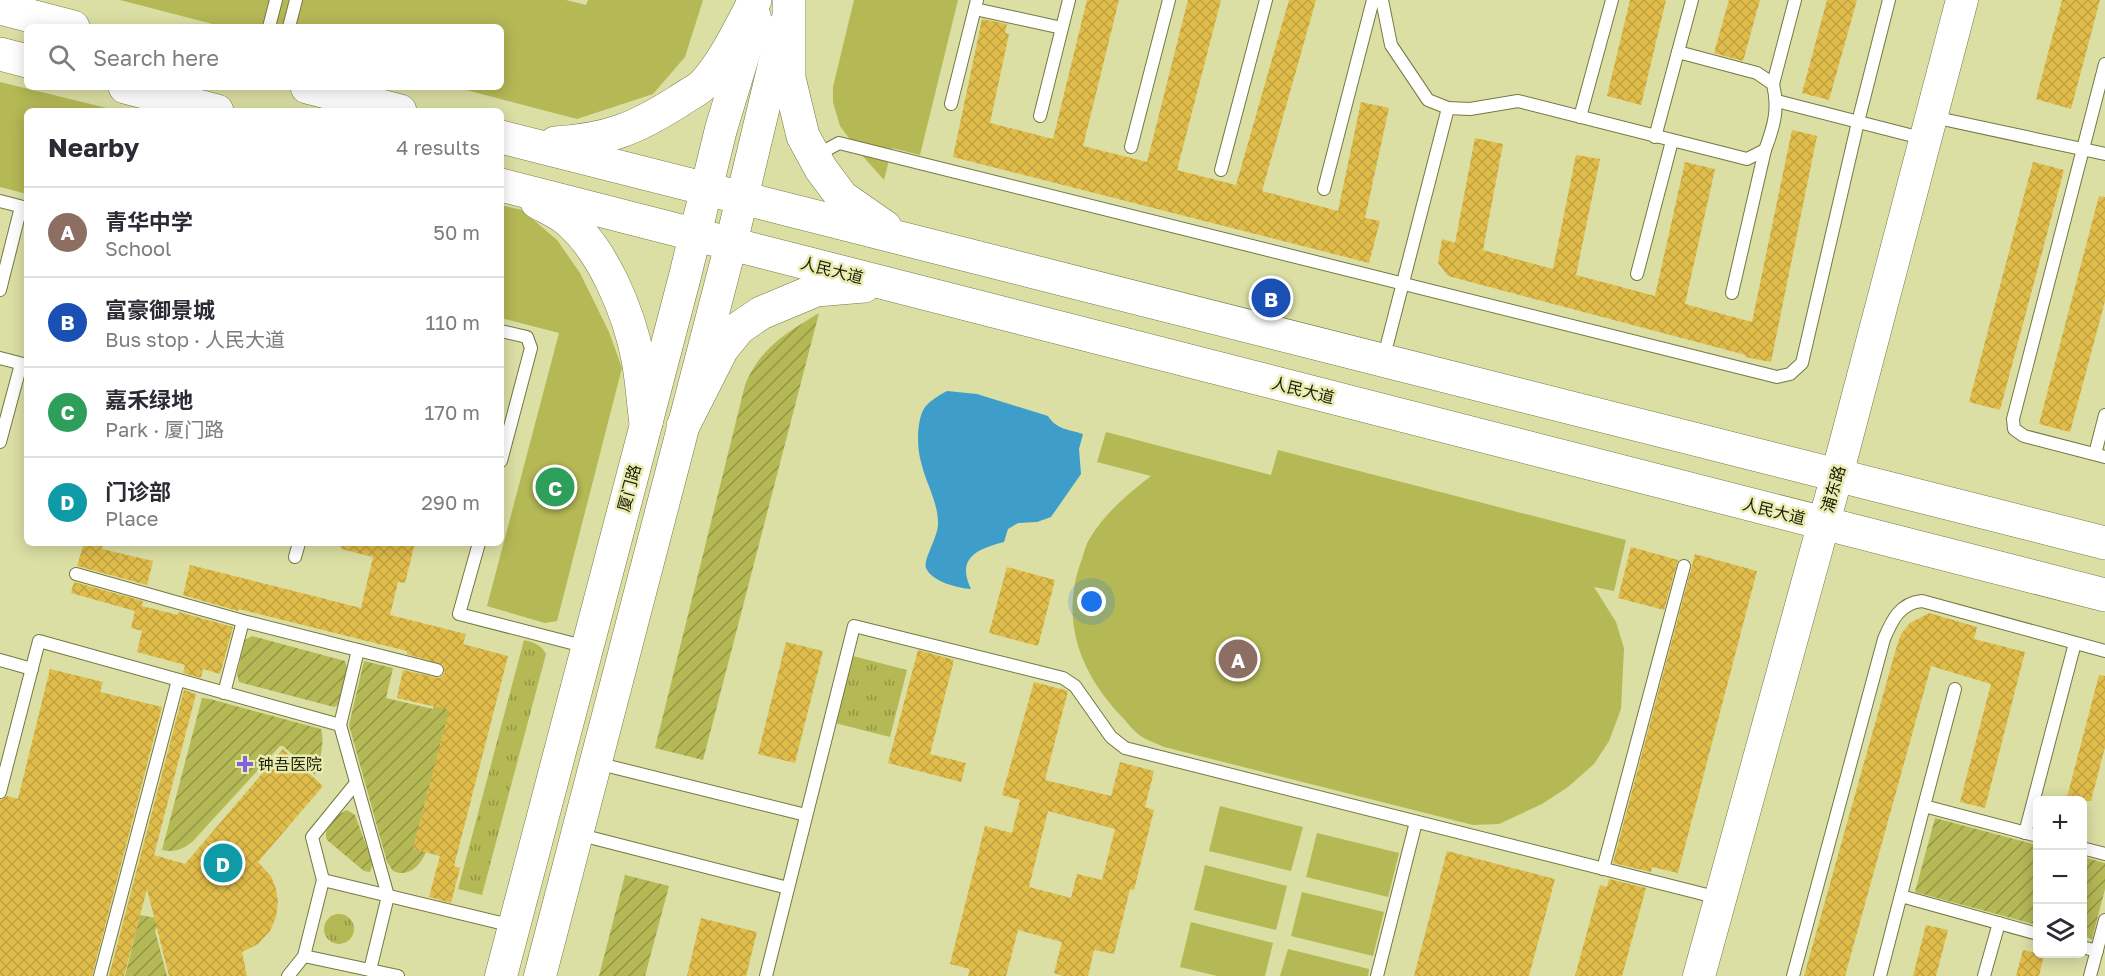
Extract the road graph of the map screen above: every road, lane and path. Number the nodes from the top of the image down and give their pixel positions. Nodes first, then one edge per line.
1 (276, 0) edge
2 (296, 0) edge
3 (757, 0) edge
4 (789, 0) edge
5 (1069, 0) edge
6 (1169, 0) edge
7 (1266, 0) edge
8 (1373, 0) edge
9 (1382, 0) edge
10 (1612, 0) edge
11 (1692, 0) edge
12 (1796, 0) edge
13 (1888, 0) edge
14 (1962, 0) edge
15 (976, 4) edge
16 (0, 8) edge
17 (61, 24) edge
18 (270, 24) edge
19 (290, 24) edge
20 (1062, 28) junction
21 (1678, 52) junction
22 (0, 54) edge
23 (24, 61) edge
24 (2105, 64) edge
25 (1773, 84) junction
26 (136, 90) edge
27 (319, 90) edge
28 (1777, 101) junction
29 (951, 104) dead end
30 (206, 108) edge
31 (388, 108) edge
32 (1448, 108) junction
33 (1040, 116) dead end
34 (1580, 117) junction
35 (1858, 122) junction
36 (1929, 128) junction
37 (1655, 137) junction
38 (516, 141) edge
39 (1672, 141) junction
40 (1131, 147) dead end
41 (2084, 148) junction
42 (1766, 150) junction
43 (2105, 154) edge
44 (814, 156) junction
45 (1221, 170) dead end
46 (507, 186) edge
47 (1324, 189) dead end
48 (706, 190) junction
49 (741, 198) junction
50 (0, 201) edge
51 (24, 208) edge
52 (695, 235) junction
53 (901, 239) junction
54 (730, 244) junction
55 (1637, 274) dead end
56 (1402, 283) junction
57 (889, 284) junction
58 (0, 290) edge
59 (1732, 293) dead end
60 (504, 332) edge
61 (0, 358) edge
62 (1382, 361) junction
63 (24, 364) edge
64 (2105, 415) edge
65 (646, 423) junction
66 (683, 426) junction
67 (0, 442) edge
68 (504, 449) edge
69 (2100, 455) edge
70 (1837, 476) junction
71 (1823, 524) junction
72 (2105, 543) edge
73 (298, 546) edge
74 (478, 546) edge
75 (295, 557) dead end
76 (1684, 566) dead end
77 (76, 574) dead end
78 (2105, 595) edge
79 (243, 621) junction
80 (2075, 643) junction
81 (586, 647) junction
82 (358, 650) junction
83 (2105, 651) edge
84 (0, 660) edge
85 (32, 669) junction
86 (437, 669) dead end
87 (178, 680) junction
88 (1954, 689) dead end
89 (224, 693) junction
90 (340, 724) junction
91 (596, 763) junction
92 (356, 783) junction
93 (0, 792) edge
94 (1924, 806) junction
95 (807, 815) junction
96 (1416, 822) junction
97 (577, 834) junction
98 (2031, 834) edge
99 (2087, 849) edge
100 (2105, 854) edge
101 (1603, 869) junction
102 (323, 880) junction
103 (788, 888) junction
104 (388, 896) junction
105 (1901, 896) junction
106 (1721, 898) junction
107 (2105, 921) edge
108 (1999, 923) junction
109 (513, 926) junction
110 (2033, 933) edge
111 (2087, 948) edge
112 (2097, 951) junction
113 (304, 956) junction
114 (370, 970) junction
115 (100, 976) edge
116 (288, 976) edge
117 (398, 976) edge
118 (501, 976) edge
119 (540, 976) edge
120 (766, 976) edge
121 (1377, 976) edge
122 (1700, 976) edge
123 (1793, 976) edge
124 (1880, 976) edge
125 (1984, 976) edge
126 (2090, 976) edge

1 - 18 lane
2 - 19 lane
3 - 38 main road
3 - 48 street, 厦门路
4 - 44 main road
4 - 49 street
5 - 20 lane
6 - 40 lane
7 - 45 lane
8 - 47 lane
9 - 32 lane
10 - 34 lane
11 - 21 lane
12 - 25 lane
13 - 35 lane
14 - 36 street, 浦东路
15 - 20 lane
15 - 29 lane
16 - 17 main road
20 - 33 lane
21 - 25 lane
21 - 37 lane
22 - 23 main road
24 - 41 lane
25 - 28 lane
26 - 30 main road
27 - 31 main road
28 - 35 lane
28 - 42 lane
32 - 34 lane
32 - 56 lane
34 - 37 lane
35 - 36 lane
35 - 56 lane
36 - 41 lane
36 - 70 street, 浦东路
37 - 39 lane
38 - 48 main road
39 - 42 lane
39 - 55 lane
41 - 43 lane
41 - 69 lane
42 - 59 lane
44 - 53 main road
44 - 56 lane
46 - 52 main road, 人民大道
46 - 65 main road
48 - 49 main road
48 - 52 street, 厦门路
49 - 53 main road
49 - 54 street
50 - 51 lane
51 - 58 lane
52 - 54 main road, 人民大道
52 - 65 street, 厦门路
53 - 62 main road
54 - 57 main road, 人民大道
54 - 66 street
56 - 62 lane
57 - 66 main road
57 - 71 main road, 人民大道
60 - 68 lane
61 - 63 lane
62 - 70 main road
63 - 67 lane
64 - 69 lane
65 - 81 street, 厦门路
66 - 91 street
70 - 71 street, 浦东路
70 - 72 main road
71 - 78 main road, 人民大道
71 - 106 street, 浦东路
73 - 75 lane
74 - 81 lane
76 - 101 lane
77 - 79 lane
79 - 82 lane
79 - 89 lane
80 - 83 lane
80 - 98 lane
80 - 123 lane
81 - 109 street, 厦门路
82 - 86 lane
82 - 90 lane
84 - 85 lane
85 - 87 lane
85 - 93 lane
87 - 89 lane
87 - 115 lane
88 - 94 lane
89 - 90 lane
90 - 92 lane
91 - 95 lane
91 - 97 street
92 - 102 lane
92 - 104 lane
94 - 98 lane
94 - 105 lane
95 - 96 lane
95 - 103 lane
96 - 101 lane
96 - 121 lane
97 - 103 lane
97 - 119 street
99 - 100 lane
101 - 106 lane
102 - 104 lane
102 - 113 lane
103 - 120 lane
104 - 109 lane
104 - 114 lane
105 - 108 lane
105 - 124 lane
106 - 122 street, 浦东路
107 - 112 lane
108 - 110 lane
108 - 125 lane
109 - 118 street, 厦门路
111 - 112 lane
112 - 126 lane
113 - 114 lane
113 - 116 lane
114 - 117 lane

